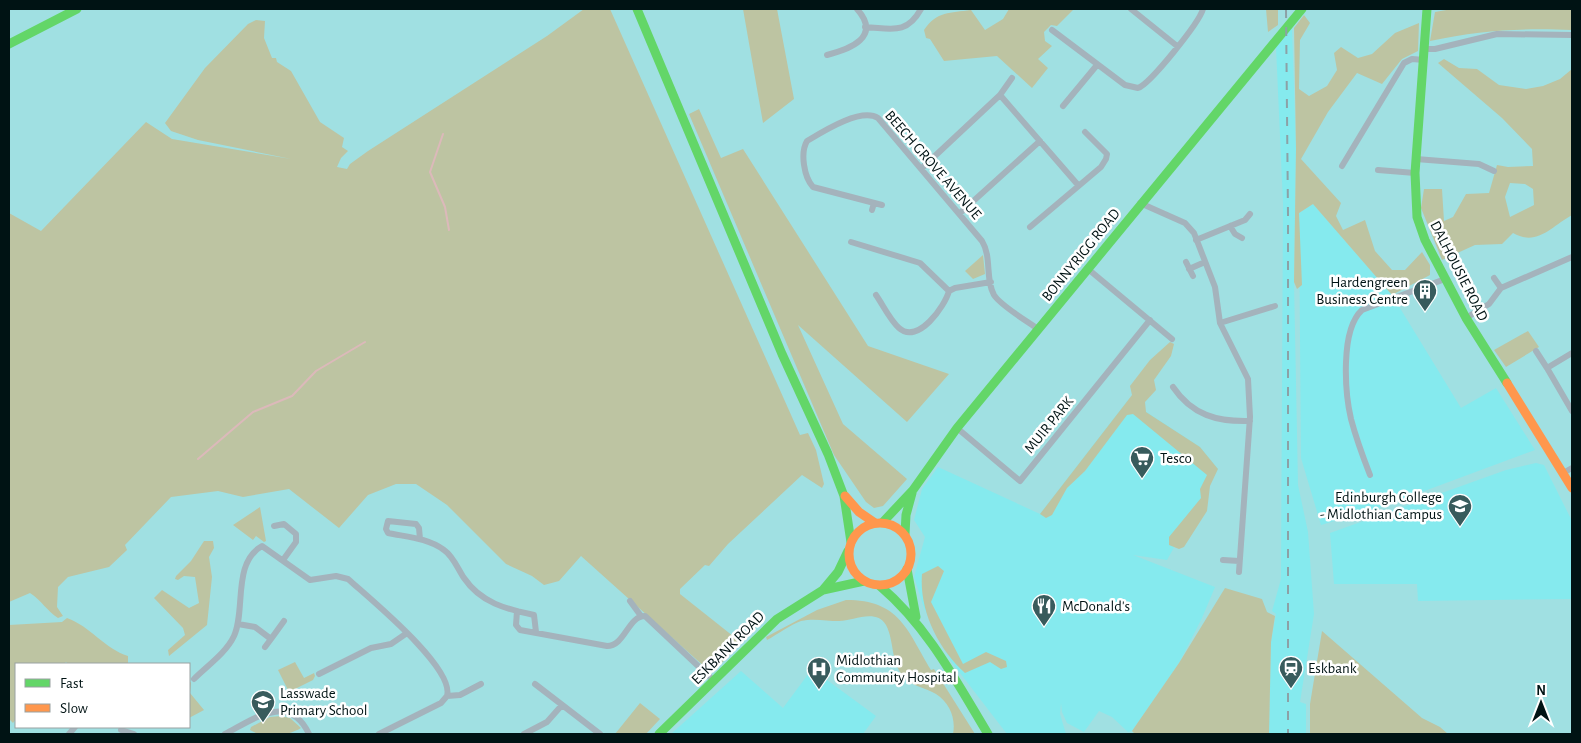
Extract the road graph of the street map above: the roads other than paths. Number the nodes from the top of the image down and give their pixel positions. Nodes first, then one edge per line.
1 (77, 9) edge
2 (637, 9) edge
3 (857, 9) edge
4 (921, 9) edge
5 (1132, 9) edge
6 (1203, 9) edge
7 (1427, 9) edge
8 (1299, 12) edge
9 (865, 26) junction
10 (1052, 30) dead end
11 (1572, 34) edge
12 (9, 44) edge
13 (1177, 46) junction
14 (1424, 48) junction
15 (827, 55) dead end
16 (1424, 60) junction
17 (1097, 65) junction
18 (1012, 78) dead end
19 (1000, 95) junction
20 (1064, 102) dead end
21 (1085, 132) dead end
22 (1040, 141) junction
23 (1416, 158) junction
24 (1342, 166) dead end
25 (921, 169) junction
26 (1378, 170) dead end
27 (1494, 171) dead end
28 (1415, 173) junction
29 (1078, 185) junction
30 (874, 203) junction
31 (1140, 203) junction
32 (882, 205) dead end
33 (872, 210) dead end
34 (959, 214) junction
35 (1250, 214) dead end
36 (1230, 226) junction
37 (1030, 227) dead end
38 (1242, 238) dead end
39 (1196, 240) junction
40 (851, 242) dead end
41 (1572, 257) edge
42 (1205, 262) junction
43 (1088, 270) junction
44 (1193, 276) dead end
45 (1494, 278) dead end
46 (1445, 279) junction
47 (991, 282) junction
48 (1501, 288) junction
49 (949, 291) junction
50 (876, 295) dead end
51 (1275, 306) dead end
52 (1466, 318) junction
53 (1150, 320) junction
54 (1220, 323) junction
55 (1038, 329) junction
56 (1172, 339) dead end
57 (1536, 351) dead end
58 (1572, 353) edge
59 (1547, 368) junction
60 (1173, 387) dead end
61 (1572, 411) edge
62 (1250, 421) junction
63 (957, 428) junction
64 (1572, 468) edge
65 (1563, 473) junction
66 (1370, 475) dead end
67 (1572, 488) edge
68 (913, 490) junction
69 (844, 496) junction
70 (879, 522) junction
71 (274, 526) dead end
72 (905, 534) junction
73 (420, 539) junction
74 (850, 546) junction
75 (283, 560) junction
76 (1223, 560) dead end
77 (1239, 561) junction
78 (907, 569) junction
79 (1239, 572) dead end
80 (864, 581) junction
81 (880, 586) junction
82 (823, 590) junction
83 (630, 601) dead end
84 (517, 611) junction
85 (641, 616) junction
86 (284, 621) dead end
87 (917, 621) junction
88 (238, 624) junction
89 (536, 632) junction
90 (407, 633) junction
91 (271, 639) junction
92 (265, 647) dead end
93 (319, 674) dead end
94 (194, 679) dead end
95 (714, 680) junction
96 (481, 684) dead end
97 (535, 684) dead end
98 (447, 696) junction
99 (562, 705) junction
100 (121, 730) edge
101 (134, 734) edge
102 (225, 734) edge
103 (309, 734) edge
104 (379, 734) edge
105 (524, 734) edge
106 (600, 734) edge
107 (659, 734) edge
108 (988, 734) edge

1 - 12 main road
2 - 69 main road
3 - 9 street
4 - 9 street
5 - 13 street
6 - 13 street
7 - 14 main road, DALHOUSIE ROAD
8 - 31 main road, BONNYRIGG ROAD
9 - 15 street
10 - 17 street
11 - 14 street
13 - 17 street
14 - 16 main road, DALHOUSIE ROAD
16 - 23 main road, DALHOUSIE ROAD
16 - 24 street
17 - 20 street
18 - 19 street
19 - 22 street
19 - 25 street
21 - 29 street
22 - 29 street
22 - 34 street
23 - 27 street
23 - 28 main road, DALHOUSIE ROAD
25 - 30 street, BEECH GROVE AVENUE
25 - 34 street, BEECH GROVE AVENUE
26 - 28 street
28 - 46 main road, DALHOUSIE ROAD
29 - 37 street
30 - 32 street, BEECH GROVE AVENUE
30 - 33 street
31 - 39 street
31 - 43 main road, BONNYRIGG ROAD
34 - 47 street, BEECH GROVE AVENUE
35 - 36 street
36 - 38 street
36 - 39 street
39 - 42 street
40 - 49 street
41 - 48 street
42 - 44 street
42 - 54 street
43 - 53 street
43 - 55 main road, BONNYRIGG ROAD
45 - 48 street
46 - 52 main road, DALHOUSIE ROAD
46 - 66 street
47 - 49 street
47 - 55 street, BEECH GROVE AVENUE
48 - 52 street
49 - 50 street
51 - 54 street
52 - 65 main road, DALHOUSIE ROAD
53 - 56 street
53 - 63 street, MUIR PARK
54 - 62 street
55 - 63 main road, BONNYRIGG ROAD
57 - 59 street
58 - 59 street
59 - 61 street
60 - 62 street
62 - 77 street
63 - 68 main road, BONNYRIGG ROAD
64 - 65 street
65 - 67 main road, DALHOUSIE ROAD
68 - 70 main road, BONNYRIGG ROAD
68 - 72 main road, BONNYRIGG ROAD
69 - 70 main road
69 - 74 main road
70 - 72 main road
70 - 74 main road
71 - 75 street
72 - 78 main road
73 - 73 street
73 - 84 street
74 - 80 main road
74 - 82 main road, ESKBANK ROAD
75 - 88 street
75 - 90 street
76 - 77 street
77 - 79 street
78 - 81 main road
78 - 87 main road
80 - 81 main road
80 - 82 main road, ESKBANK ROAD
81 - 87 main road
82 - 95 main road, ESKBANK ROAD
83 - 85 street
84 - 89 street
84 - 89 street
85 - 89 street
85 - 95 street
86 - 91 street
87 - 108 main road
88 - 91 street
88 - 94 street
90 - 93 street
90 - 98 street
91 - 92 street
95 - 107 main road, ESKBANK ROAD
96 - 98 street
97 - 99 street
98 - 104 street
99 - 105 street
99 - 106 street
100 - 101 street
102 - 103 street

